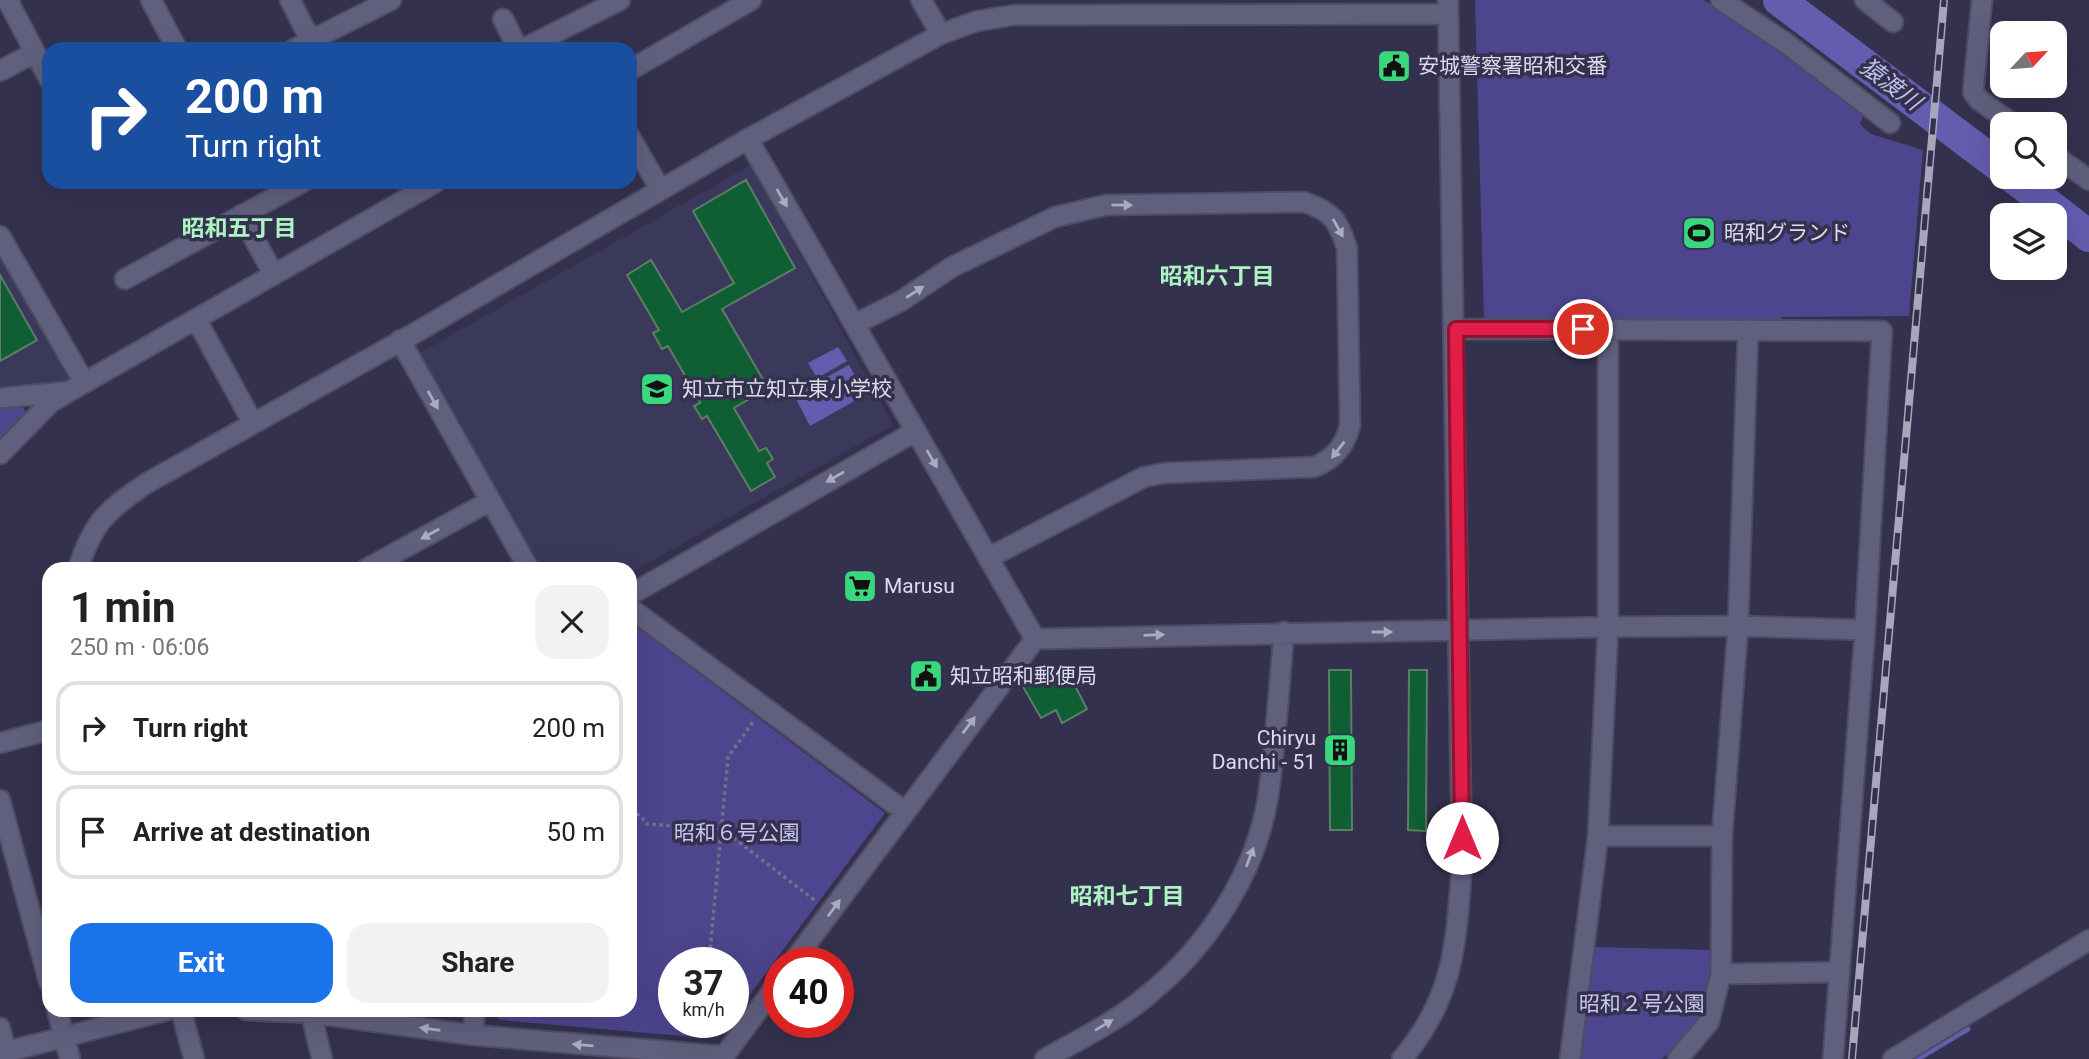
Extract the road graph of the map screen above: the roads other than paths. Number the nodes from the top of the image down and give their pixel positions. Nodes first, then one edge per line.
1 (10, 0) edge
2 (151, 0) edge
3 (290, 0) edge
4 (391, 0) edge
5 (620, 0) edge
6 (751, 0) edge
7 (921, 0) edge
8 (1721, 0) edge
9 (1865, 0) edge
10 (1895, 0) edge
11 (1982, 0) edge
12 (1448, 7) edge
13 (1172, 8) edge
14 (503, 19) dead end
15 (941, 34) junction
16 (173, 42) edge
17 (301, 42) edge
18 (308, 42) edge
19 (517, 42) edge
20 (535, 42) edge
21 (34, 52) junction
22 (42, 66) edge
23 (637, 66) edge
24 (0, 71) edge
25 (1996, 112) edge
26 (1890, 124) dead end
27 (748, 139) junction
28 (637, 149) edge
29 (2067, 164) edge
30 (2089, 180) edge
31 (290, 189) edge
32 (423, 189) edge
33 (660, 189) junction
34 (241, 215) junction
35 (0, 236) edge
36 (273, 273) junction
37 (125, 279) dead end
38 (196, 319) junction
39 (855, 324) junction
40 (1456, 329) junction
41 (1608, 330) junction
42 (1748, 330) junction
43 (400, 340) junction
44 (76, 387) junction
45 (0, 398) edge
46 (253, 423) junction
47 (916, 431) junction
48 (0, 454) edge
49 (490, 501) junction
50 (989, 558) junction
51 (80, 562) edge
52 (379, 562) edge
53 (525, 562) edge
54 (637, 591) edge
55 (637, 613) edge
56 (1738, 626) junction
57 (1608, 627) junction
58 (1865, 630) junction
59 (1284, 632) junction
60 (1460, 632) junction
61 (1035, 639) junction
62 (42, 732) edge
63 (0, 743) edge
64 (0, 800) edge
65 (904, 811) junction
66 (1598, 836) junction
67 (1722, 836) junction
68 (2089, 940) edge
69 (804, 947) edge
70 (42, 956) edge
71 (1840, 972) junction
72 (1721, 974) junction
73 (763, 1005) edge
74 (59, 1017) edge
75 (142, 1017) edge
76 (183, 1017) edge
77 (312, 1017) edge
78 (340, 1017) edge
79 (474, 1017) edge
80 (0, 1028) edge
81 (473, 1035) junction
82 (64, 1038) junction
83 (7, 1055) edge
84 (1405, 1057) edge
85 (725, 1058) edge
86 (70, 1059) edge
87 (194, 1059) edge
88 (322, 1059) edge
89 (1045, 1059) edge
90 (1570, 1059) edge
91 (1678, 1059) edge
92 (1833, 1059) edge
93 (1893, 1059) edge

1 - 21 street
2 - 16 street
3 - 17 street
4 - 18 street
5 - 20 street
6 - 23 street
7 - 15 street
8 - 26 street
9 - 10 street
11 - 25 street
12 - 13 street
12 - 40 street
13 - 15 street
14 - 19 street
15 - 27 street
21 - 22 street
21 - 24 street
27 - 33 street
27 -> 39 street
28 - 33 street
29 - 30 street
31 - 34 street
32 - 36 street
33 - 43 street
34 - 36 street
34 - 37 street
35 - 44 street
36 - 38 street
38 - 44 street
38 - 46 street
39 - 47 street
39 -> 50 street
40 - 41 street
40 - 60 street
41 - 42 street
41 - 57 street
42 - 56 street
42 - 58 street
43 - 46 street
43 -> 49 street
44 - 45 street
44 - 48 street
46 - 51 street
47 -> 50 street
47 -> 54 street
49 -> 52 street
49 - 53 street
50 - 61 street
55 - 65 street
56 - 57 street
56 - 58 street
56 - 67 street
57 - 60 street
57 - 66 street
58 - 71 street
59 -> 60 street
61 -> 59 street
89 -> 59 street
60 - 84 street
65 -> 61 street
62 - 63 street
64 - 70 street
69 -> 65 street
66 - 67 street
66 - 90 street
67 - 72 street
68 - 93 street
71 - 72 street
71 - 92 street
72 - 91 street
73 - 85 street
74 - 82 street
75 - 82 street
76 - 87 street
77 - 88 street
81 -> 78 street
79 - 81 street
80 - 83 street
85 -> 81 street
82 - 83 street
82 - 86 street

